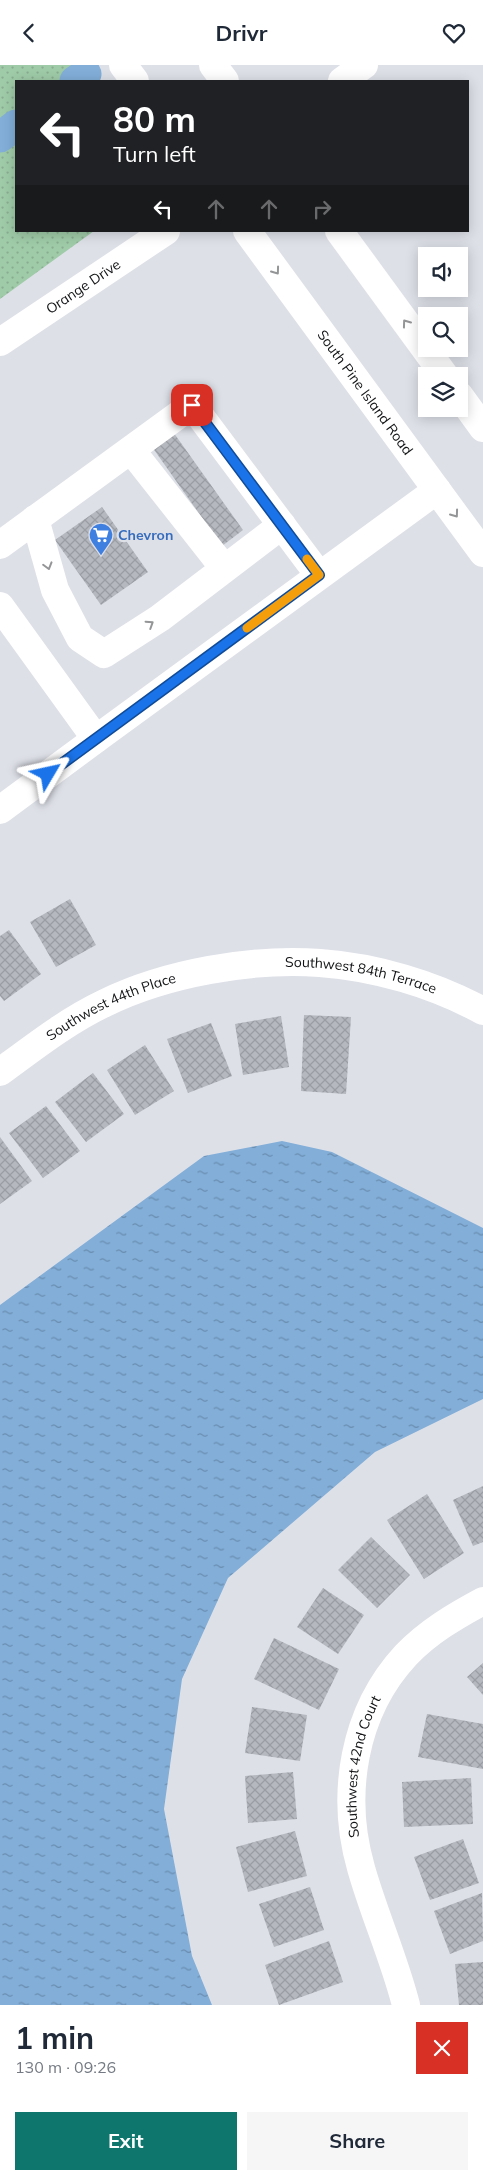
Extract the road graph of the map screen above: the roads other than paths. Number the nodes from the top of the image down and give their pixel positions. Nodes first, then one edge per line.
1 (123, 65) edge
2 (364, 65) edge
3 (134, 80) edge
4 (343, 80) edge
5 (165, 232) edge
6 (248, 232) edge
7 (340, 232) edge
8 (0, 342) edge
9 (438, 367) edge
10 (468, 407) edge
11 (483, 428) edge
12 (131, 450) junction
13 (436, 490) junction
14 (34, 519) junction
15 (282, 525) junction
16 (0, 545) edge
17 (483, 553) edge
18 (224, 568) junction
19 (319, 575) junction
20 (0, 606) edge
21 (96, 739) junction
22 (0, 809) edge
23 (234, 967) joint
24 (483, 1011) edge
25 (0, 1071) edge
26 (483, 1601) edge
27 (406, 2005) edge

1 - 3 street
2 - 4 street
5 - 8 street, Orange Drive
6 -> 13 street, South Pine Island Road
9 -> 7 street
10 - 11 street
12 - 14 street
12 - 15 street
12 - 18 street
13 -> 17 street, South Pine Island Road
13 - 19 street
14 - 16 street
14 -> 18 street
15 - 18 street
15 - 19 street
19 - 21 street
20 - 21 street
21 - 22 street
23 - 24 street, Southwest 84th Terrace
23 - 25 street, Southwest 44th Place
26 - 27 street, Southwest 42nd Court

